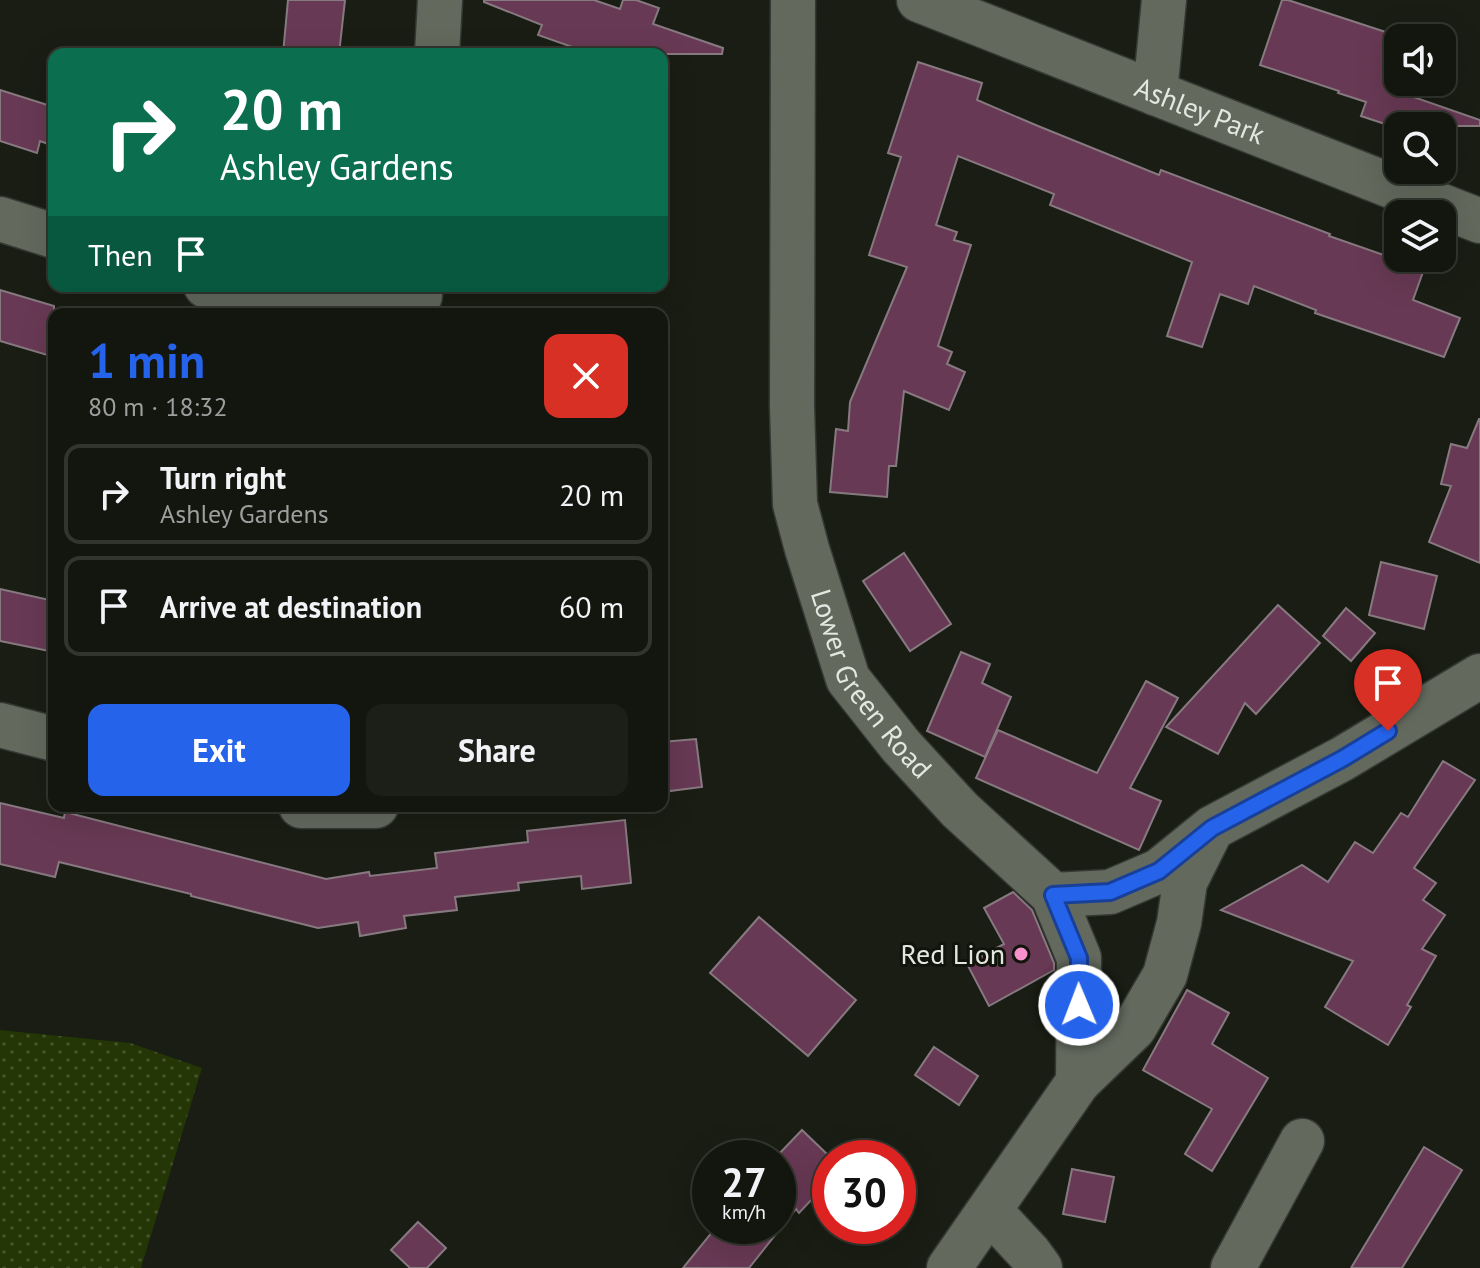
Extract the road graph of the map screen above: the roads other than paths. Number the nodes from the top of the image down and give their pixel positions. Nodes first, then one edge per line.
1 (440, 0) edge
2 (793, 0) edge
3 (919, 0) edge
4 (1164, 0) edge
5 (437, 48) edge
6 (1155, 93) junction
7 (0, 219) edge
8 (1480, 221) edge
9 (48, 234) edge
10 (224, 292) edge
11 (421, 299) edge
12 (1480, 676) edge
13 (0, 725) edge
14 (48, 737) edge
15 (1212, 828) junction
16 (1053, 895) junction
17 (1078, 1082) junction
18 (1302, 1141) dead end
19 (990, 1211) junction
20 (949, 1268) edge
21 (1040, 1268) edge
22 (1233, 1268) edge

1 - 5 street
2 - 16 street, Lower Green Road
3 - 6 street, Ashley Park
4 - 6 street
6 - 8 street, Ashley Park
7 - 9 street
10 - 11 street
12 - 15 street
13 - 14 street
15 - 16 street
15 - 17 street
16 - 17 street, Lower Green Road
17 - 19 street
18 - 22 street
19 - 20 street
19 - 21 street

